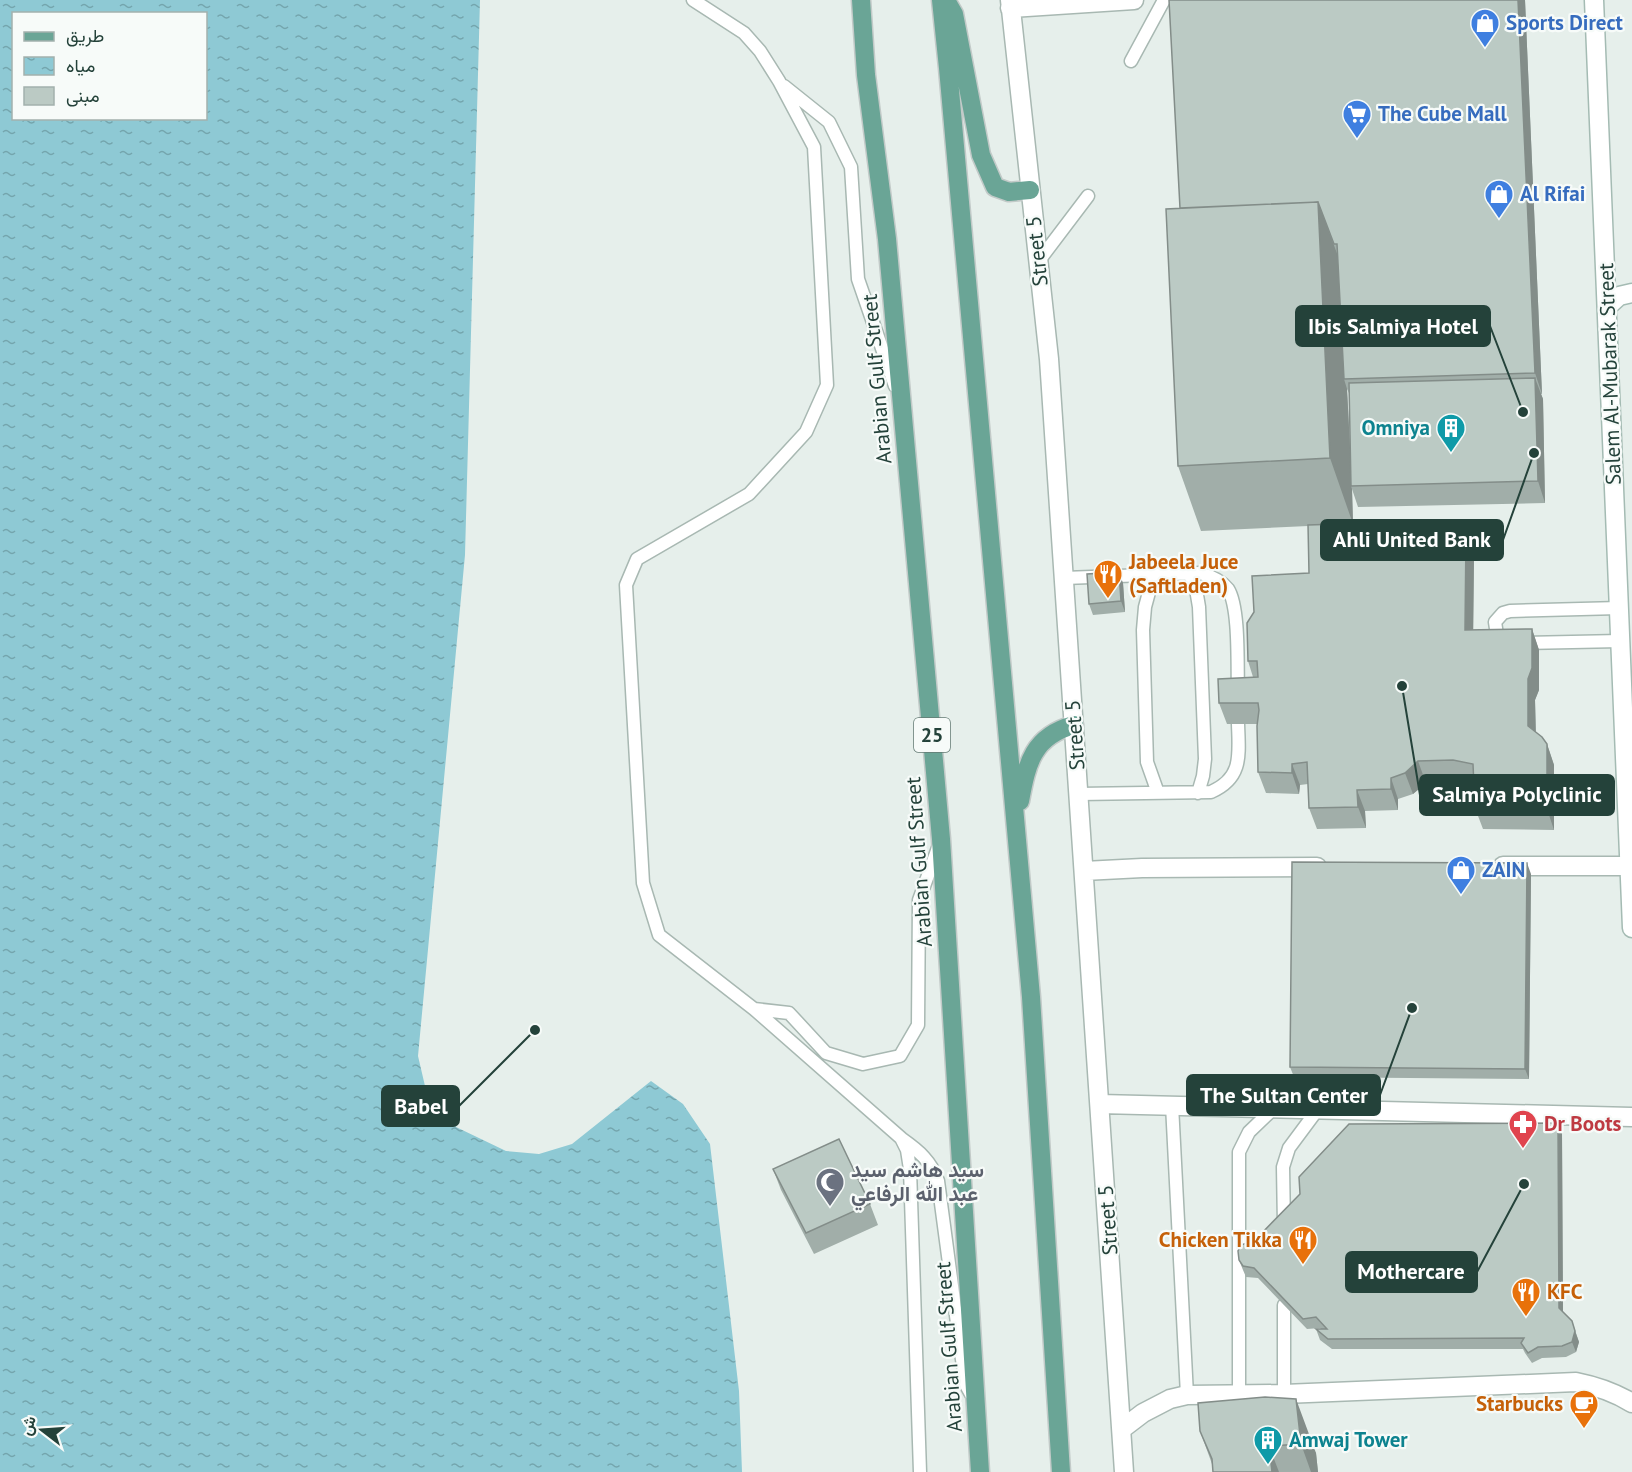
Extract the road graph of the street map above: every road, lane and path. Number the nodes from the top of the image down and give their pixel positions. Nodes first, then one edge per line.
1 (693, 0) edge
2 (861, 0) edge
3 (940, 0) edge
4 (946, 0) edge
5 (1134, 0) edge
6 (1164, 0) edge
7 (1591, 2) edge
8 (1010, 4) edge
9 (1131, 61) dead end
10 (779, 81) junction
11 (1030, 190) junction
12 (1088, 196) dead end
13 (1038, 262) junction
14 (1632, 293) edge
15 (1608, 306) junction
16 (901, 404) junction
17 (1189, 573) junction
18 (1155, 574) junction
19 (1064, 578) junction
20 (1619, 609) junction
21 (1620, 641) junction
22 (1238, 699) edge
23 (1238, 724) edge
24 (1074, 725) junction
25 (1158, 793) junction
26 (1198, 793) junction
27 (1079, 794) junction
28 (1016, 827) junction
29 (941, 839) junction
30 (1486, 866) edge
31 (1629, 866) junction
32 (1332, 867) edge
33 (1084, 871) junction
34 (1632, 928) edge
35 (754, 1010) junction
36 (1100, 1104) junction
37 (1172, 1106) junction
38 (1274, 1108) junction
39 (1318, 1109) junction
40 (1632, 1117) edge
41 (901, 1138) junction
42 (1284, 1226) edge
43 (1284, 1305) edge
44 (1284, 1394) junction
45 (1187, 1395) junction
46 (1239, 1395) junction
47 (1632, 1403) edge
48 (977, 1405) junction
49 (1122, 1430) junction
50 (920, 1472) edge
51 (980, 1472) edge
52 (1061, 1472) edge
53 (1124, 1472) edge

1 - 10 lane
2 - 16 main road, Arabian Gulf Street / 25
3 - 28 main road
4 - 11 main road
5 - 8 street
6 - 9 lane
7 - 15 street, Salem Al-Mubarak Street
8 - 11 street, Street 5
10 - 16 lane
10 - 35 lane
11 - 13 street, Street 5
12 - 13 lane
13 - 19 street, Street 5
14 - 15 street
15 - 20 street, Salem Al-Mubarak Street
16 - 29 main road, Arabian Gulf Street / 25
17 - 18 lane
17 - 22 lane
17 - 26 lane
18 - 19 lane
18 - 25 lane
19 - 24 street, Street 5
20 - 21 street, Salem Al-Mubarak Street
20 - 21 lane
21 - 31 street, Salem Al-Mubarak Street
23 - 26 lane
24 - 27 street, Street 5
24 - 28 main road
25 - 26 lane
25 - 27 lane
27 - 33 street, Street 5
28 - 52 main road
29 - 35 lane
29 - 48 main road, Arabian Gulf Street / 25
30 - 31 street
31 - 34 street, Salem Al-Mubarak Street
32 - 33 street
33 - 36 street, Street 5
35 - 41 lane
36 - 37 street
36 - 49 street, Street 5
37 - 38 street
37 - 45 lane
38 - 39 street
38 - 46 lane
39 - 40 street
39 - 42 lane
41 - 48 lane
41 - 50 lane
43 - 44 lane
44 - 46 street
44 - 47 street
45 - 46 street
45 - 49 street
48 - 51 main road, Arabian Gulf Street / 25
49 - 53 street, Street 5

